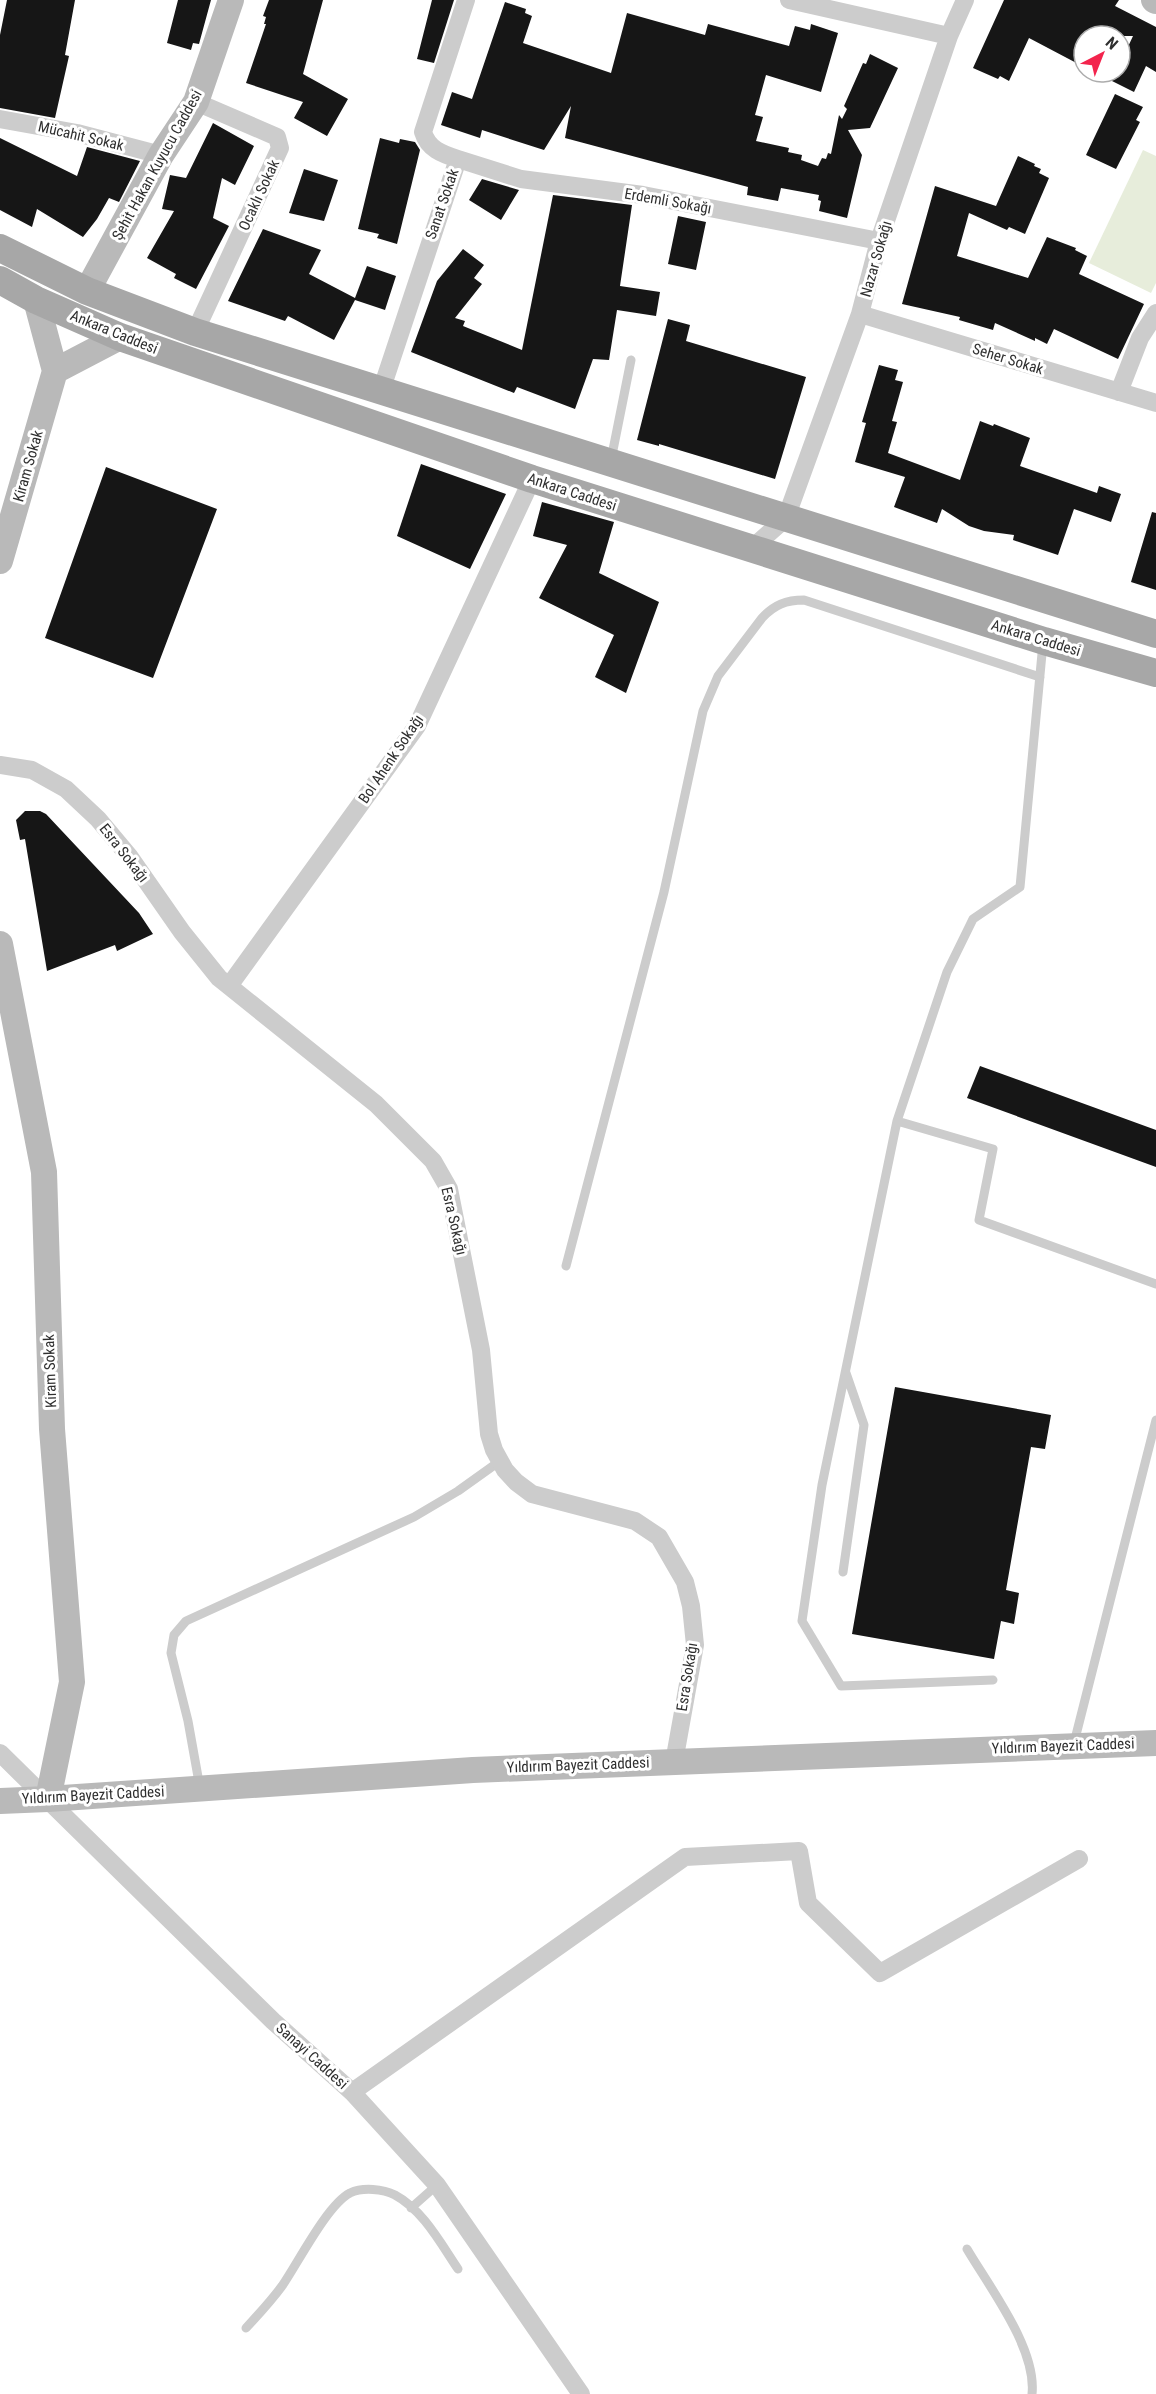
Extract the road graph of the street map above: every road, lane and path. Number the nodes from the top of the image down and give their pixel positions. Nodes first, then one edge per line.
1 (231, 0) edge
2 (466, 0) edge
3 (789, 0) edge
4 (965, 0) edge
5 (949, 36) junction
6 (196, 102) junction
7 (0, 118) edge
8 (161, 155) junction
9 (458, 159) junction
10 (879, 241) junction
11 (0, 248) edge
12 (0, 280) edge
13 (87, 291) junction
14 (36, 300) junction
15 (1156, 312) edge
16 (860, 314) junction
17 (195, 333) junction
18 (120, 337) junction
19 (631, 360) dead end
20 (55, 371) junction
21 (381, 391) junction
22 (1119, 392) junction
23 (1156, 403) edge
24 (610, 463) junction
25 (532, 479) junction
26 (786, 518) junction
27 (751, 549) junction
28 (0, 561) edge
29 (1156, 634) edge
30 (1044, 641) junction
31 (1156, 674) edge
32 (1040, 677) junction
33 (0, 765) edge
34 (0, 944) edge
35 (229, 986) junction
36 (897, 1121) junction
37 (566, 1266) dead end
38 (1156, 1284) edge
39 (845, 1371) junction
40 (1156, 1420) edge
41 (500, 1461) junction
42 (843, 1572) dead end
43 (993, 1680) dead end
44 (1156, 1743) edge
45 (1073, 1746) junction
46 (0, 1753) edge
47 (674, 1762) junction
48 (201, 1789) junction
49 (48, 1799) junction
50 (0, 1800) edge
51 (1079, 1859) dead end
52 (352, 2092) junction
53 (437, 2185) junction
54 (411, 2208) junction
55 (967, 2249) dead end
56 (458, 2269) dead end
57 (246, 2328) dead end
58 (581, 2394) edge
59 (1032, 2394) edge

1 - 6 street, Şehit Hakan Kuyucu Caddesi
2 - 9 street, Sanat Sokak
3 - 5 street
4 - 5 street, Nazar Sokağı
5 - 10 street, Nazar Sokağı
6 - 8 street, Şehit Hakan Kuyucu Caddesi
6 - 17 street, Ocaklı Sokak
7 - 8 street, Mücahit Sokak
8 - 13 street, Şehit Hakan Kuyucu Caddesi
9 - 10 street, Erdemli Sokağı
9 - 21 street, Sanat Sokak
10 - 16 street, Nazar Sokağı
11 - 13 main road, Ankara Caddesi
12 - 14 main road, Ankara Caddesi
13 - 17 main road, Ankara Caddesi
14 - 18 main road, Ankara Caddesi
14 - 20 street
15 - 22 street
16 - 22 street, Seher Sokak
16 - 26 street, Nazar Sokağı
17 - 21 main road, Ankara Caddesi
18 - 20 street
18 - 25 main road, Ankara Caddesi
19 - 24 lane
20 - 28 street, Kiram Sokak
21 - 24 main road, Ankara Caddesi
22 - 23 street, Seher Sokak
24 - 26 main road, Ankara Caddesi
25 - 27 main road, Ankara Caddesi
25 - 35 street, Bol Ahenk Sokağı
26 - 27 street
26 - 29 main road, Ankara Caddesi
27 - 30 main road, Ankara Caddesi
30 - 31 main road, Ankara Caddesi
30 - 32 lane
32 - 36 lane
32 - 37 lane
33 - 35 street, Esra Sokağı
34 - 49 street, Kiram Sokak
35 - 41 street, Esra Sokağı
36 - 38 lane
36 - 39 lane
39 - 42 lane
39 - 43 lane
40 - 45 lane
41 - 47 street, Esra Sokağı
41 - 48 lane
44 - 45 street, Yıldırım Bayezit Caddesi
45 - 47 street, Yıldırım Bayezit Caddesi
46 - 49 street, Sanayi Caddesi
47 - 48 street, Yıldırım Bayezit Caddesi
48 - 49 street, Yıldırım Bayezit Caddesi
49 - 50 street, Yıldırım Bayezit Caddesi
49 - 52 street, Sanayi Caddesi
51 - 52 street
52 - 53 street, Sanayi Caddesi
53 - 54 lane
53 - 58 street, Sanayi Caddesi
54 - 56 lane
54 - 57 lane
55 - 59 lane

